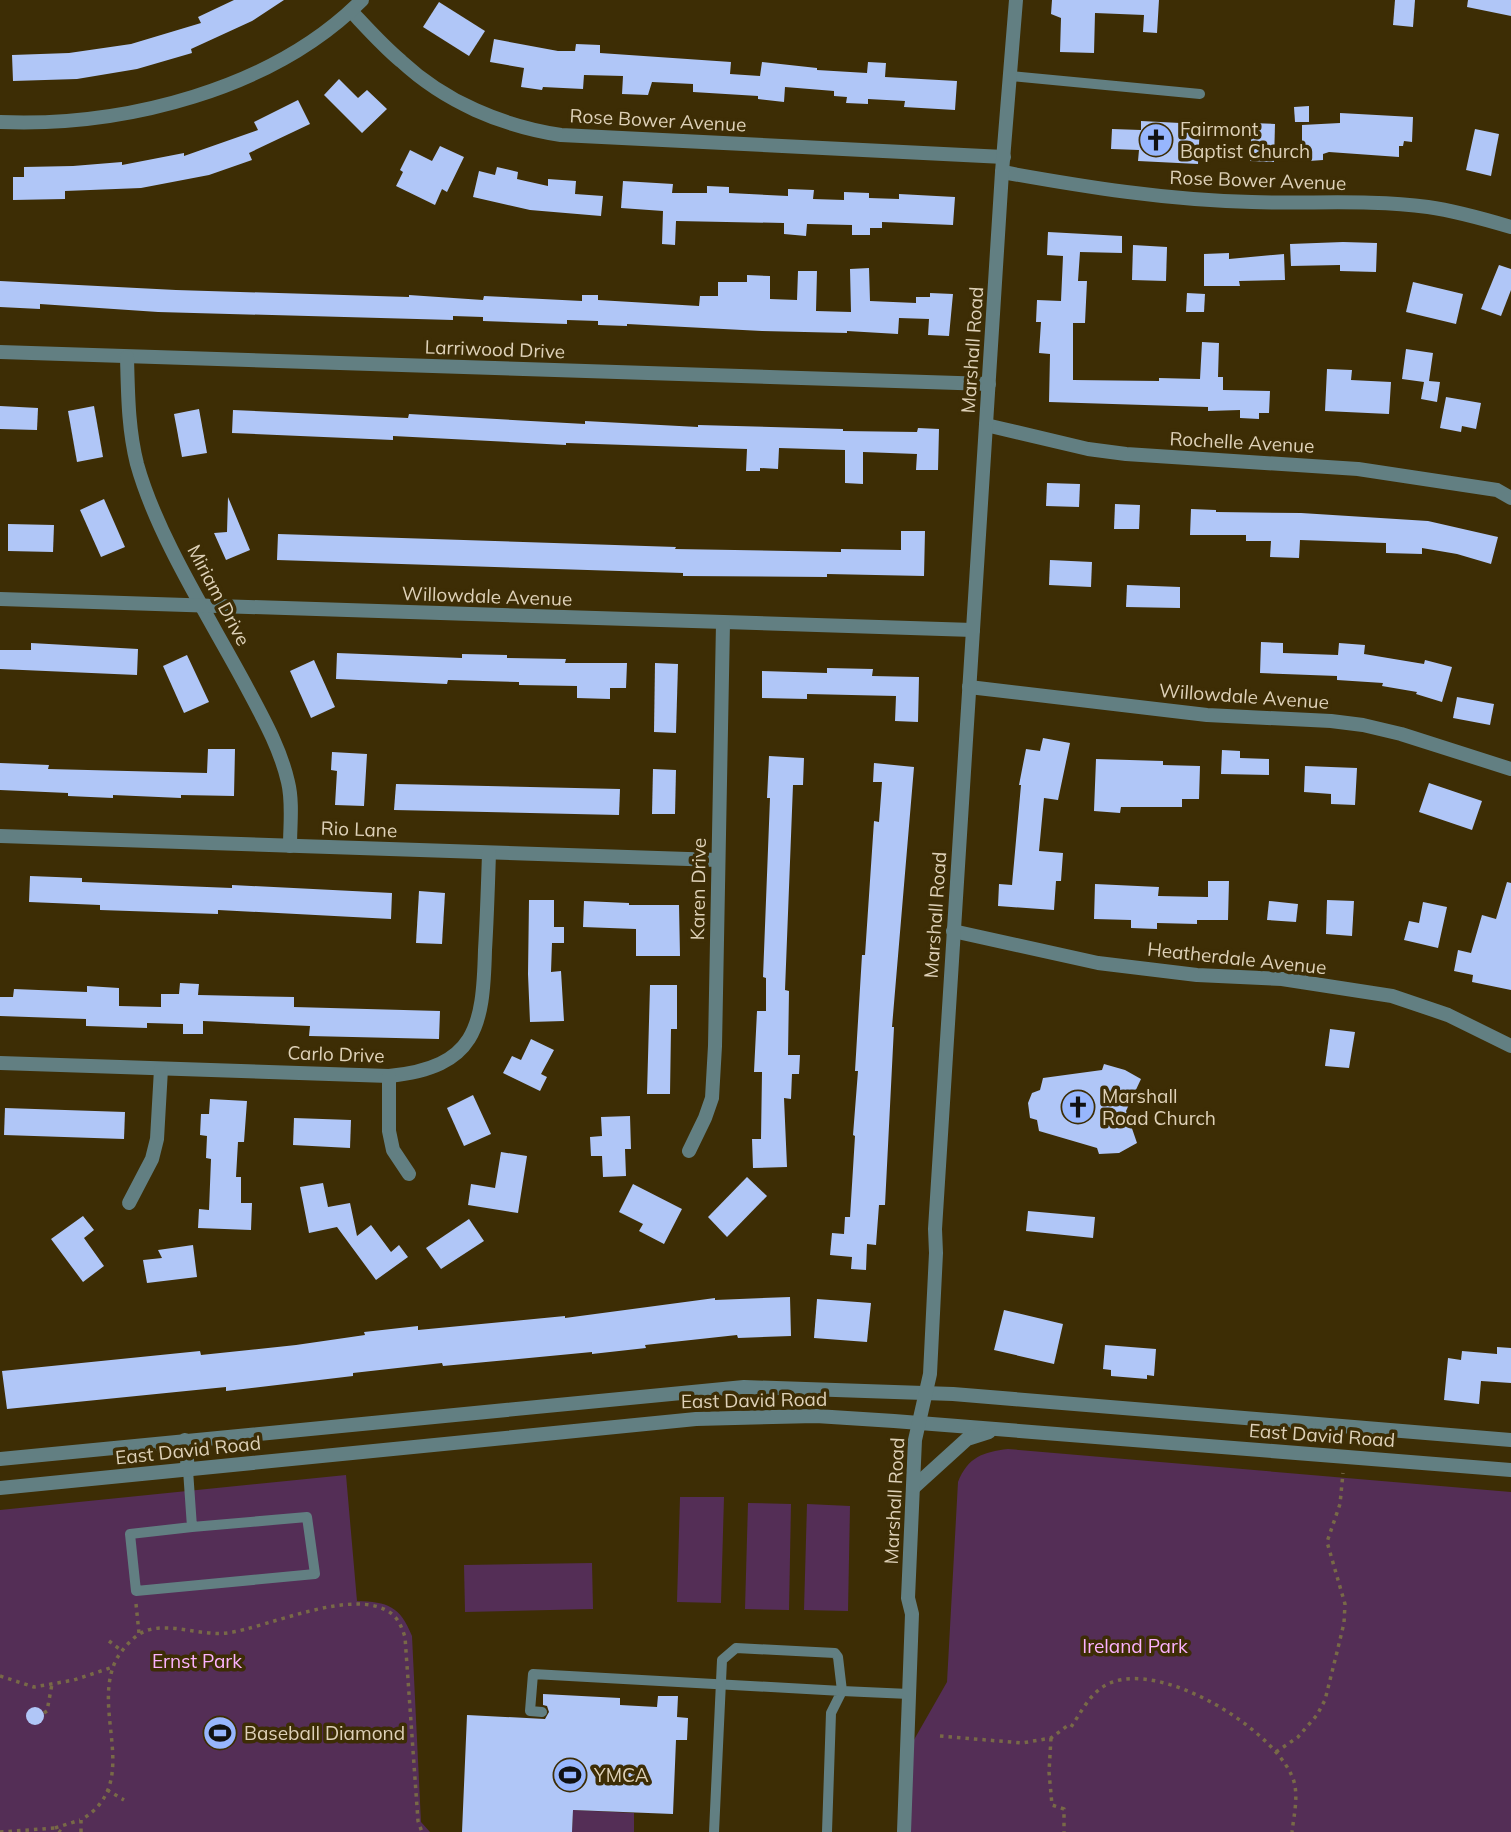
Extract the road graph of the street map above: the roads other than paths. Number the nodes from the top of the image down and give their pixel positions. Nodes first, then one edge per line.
1 (362, 0) edge
2 (1016, 0) edge
3 (351, 11) junction
4 (1010, 76) junction
5 (1200, 94) dead end
6 (0, 122) edge
7 (1003, 165) junction
8 (1511, 227) edge
9 (0, 352) edge
10 (127, 357) junction
11 (989, 384) junction
12 (986, 425) junction
13 (1504, 489) edge
14 (1511, 498) edge
15 (0, 599) edge
16 (202, 605) junction
17 (723, 623) junction
18 (973, 630) junction
19 (969, 687) junction
20 (1511, 769) edge
21 (0, 836) edge
22 (290, 846) junction
23 (489, 853) junction
24 (718, 860) junction
25 (953, 931) junction
26 (1511, 1046) edge
27 (0, 1063) edge
28 (161, 1069) junction
29 (389, 1076) junction
30 (689, 1151) dead end
31 (409, 1174) dead end
32 (129, 1202) dead end
33 (925, 1393) junction
34 (918, 1423) junction
35 (1000, 1429) junction
36 (185, 1440) junction
37 (1511, 1440) edge
38 (0, 1459) edge
39 (188, 1470) junction
40 (1511, 1470) edge
41 (0, 1488) edge
42 (913, 1488) junction
43 (192, 1527) junction
44 (721, 1686) junction
45 (842, 1691) junction
46 (908, 1694) junction
47 (542, 1712) dead end
48 (714, 1832) edge
49 (827, 1832) edge
50 (904, 1832) edge

1 - 3 street
2 - 4 street, Marshall Road
3 - 6 street
3 - 7 street, Rose Bower Avenue
4 - 5 lane
4 - 7 street, Marshall Road
7 - 8 street, Rose Bower Avenue
7 - 11 street, Marshall Road
9 - 10 street, Larriwood Drive
10 - 11 street, Larriwood Drive
10 - 16 street, Miriam Drive
11 - 12 street, Marshall Road
12 - 13 street, Rochelle Avenue
12 - 18 street, Marshall Road
13 - 14 street, Rochelle Avenue
15 - 16 street, Willowdale Avenue
16 - 17 street, Willowdale Avenue
16 - 22 street, Miriam Drive
17 - 18 street, Willowdale Avenue
17 - 24 street, Karen Drive
18 - 19 street, Marshall Road
19 - 20 street, Willowdale Avenue
19 - 25 street, Marshall Road
21 - 22 street, Rio Lane
22 - 23 street, Rio Lane
23 - 24 street, Rio Lane
23 - 29 street, Carlo Drive
24 - 30 street, Karen Drive
25 - 26 street, Heatherdale Avenue
25 - 33 street, Marshall Road
27 - 28 street, Carlo Drive
28 - 29 street, Carlo Drive
28 - 32 street
29 - 31 street
33 - 34 street, Marshall Road
33 - 36 street, East David Road
33 - 37 street, East David Road
34 - 35 street, East David Road
34 - 39 street, East David Road
34 - 42 street, Marshall Road
35 - 40 street, East David Road
35 - 42 street
36 - 38 street, East David Road
36 - 39 street
39 - 41 street, East David Road
39 - 43 lane
42 - 46 street, Marshall Road
43 - 43 lane
44 - 45 lane
44 - 45 lane
44 - 47 lane
44 - 48 lane
45 - 46 lane
45 - 49 lane
46 - 50 street, Marshall Road

